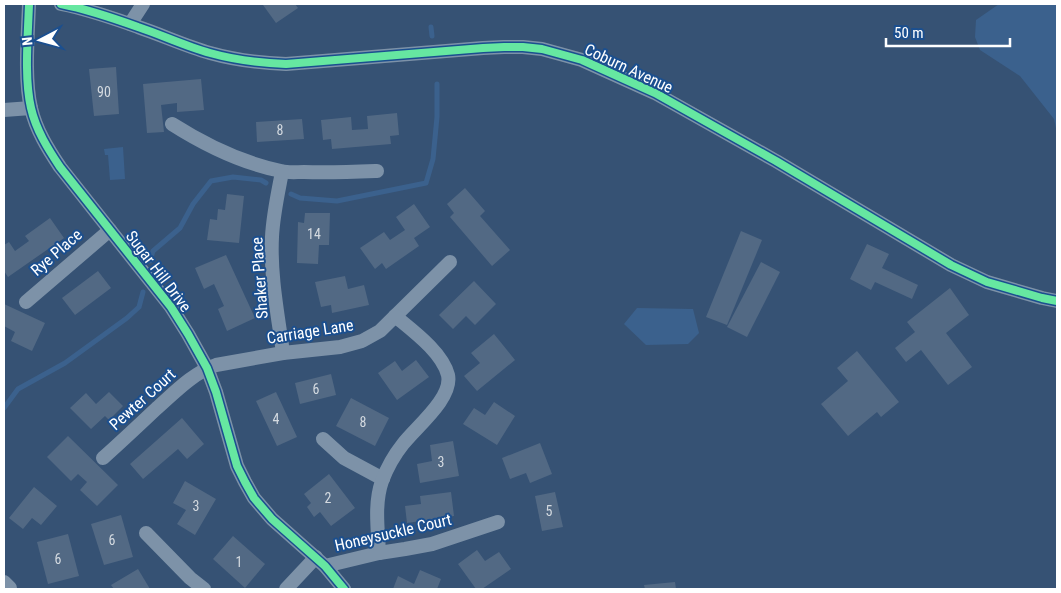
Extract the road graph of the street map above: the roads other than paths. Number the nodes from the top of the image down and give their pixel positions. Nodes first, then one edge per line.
1 (29, 4) edge
2 (61, 4) edge
3 (143, 4) edge
4 (130, 24) junction
5 (31, 108) junction
6 (4, 110) edge
7 (172, 124) dead end
8 (377, 171) dead end
9 (282, 172) junction
10 (110, 230) junction
11 (450, 262) dead end
12 (1057, 301) edge
13 (26, 302) dead end
14 (395, 316) junction
15 (283, 353) junction
16 (207, 368) junction
17 (323, 439) dead end
18 (103, 458) dead end
19 (383, 479) junction
20 (498, 522) dead end
21 (146, 533) dead end
22 (379, 553) junction
23 (320, 562) junction
24 (204, 589) edge
25 (286, 589) edge
26 (344, 589) edge

1 - 5 street, Sugar Hill Drive
2 - 4 street, Coburn Avenue
3 - 4 street
4 - 12 street, Coburn Avenue
5 - 6 street
5 - 10 street, Sugar Hill Drive
7 - 9 street
8 - 9 street
9 - 15 street, Shaker Place
10 - 13 street, Rye Place
10 - 16 street, Sugar Hill Drive
11 - 14 street, Carriage Lane
14 - 15 street, Carriage Lane
14 - 19 street
15 - 16 street, Carriage Lane
16 - 18 street, Pewter Court
16 - 23 street, Sugar Hill Drive
17 - 19 street
19 - 22 street
20 - 22 street, Honeysuckle Court
21 - 24 street
22 - 23 street, Honeysuckle Court
23 - 25 street
23 - 26 street, Sugar Hill Drive

